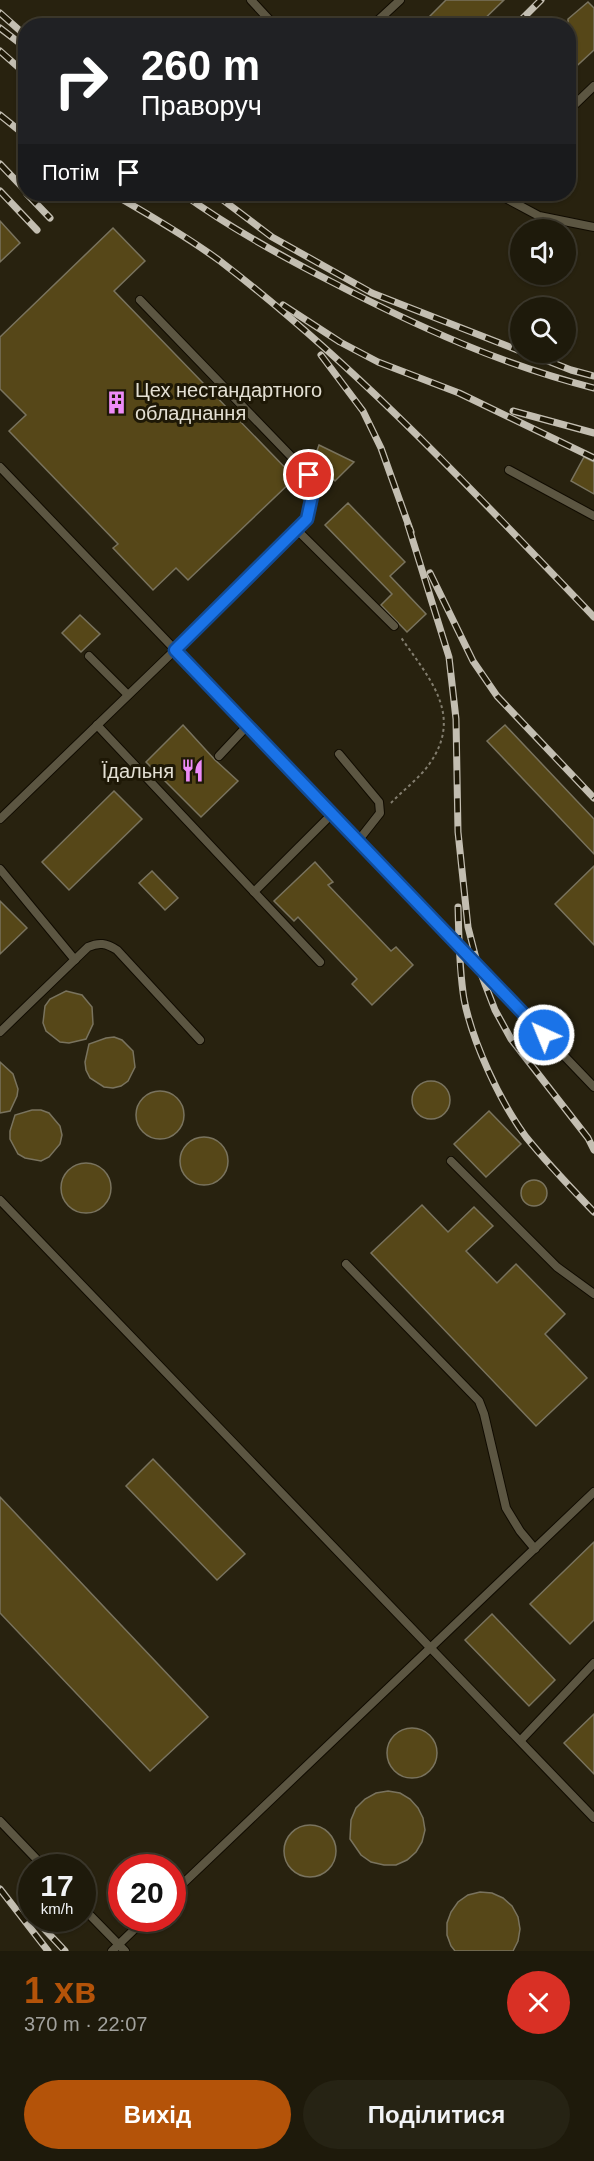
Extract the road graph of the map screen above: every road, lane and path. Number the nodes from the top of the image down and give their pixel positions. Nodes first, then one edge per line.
1 (251, 0) edge
2 (400, 0) edge
3 (268, 18) edge
4 (381, 18) edge
5 (594, 86) edge
6 (576, 103) edge
7 (511, 201) edge
8 (594, 227) edge
9 (140, 300) dead end
10 (0, 467) edge
11 (508, 470) dead end
12 (594, 516) edge
13 (297, 530) junction
14 (394, 626) joint
15 (175, 650) junction
16 (89, 656) dead end
17 (128, 695) junction
18 (97, 725) junction
19 (248, 725) junction
20 (339, 754) dead end
21 (219, 756) dead end
22 (380, 813) junction
23 (333, 814) junction
24 (0, 819) edge
25 (358, 841) junction
26 (0, 869) edge
27 (254, 892) junction
28 (75, 960) junction
29 (320, 962) dead end
30 (0, 1032) edge
31 (200, 1040) dead end
32 (594, 1087) edge
33 (451, 1161) dead end
34 (0, 1200) edge
35 (346, 1264) dead end
36 (594, 1294) edge
37 (594, 1492) edge
38 (536, 1549) junction
39 (433, 1648) junction
40 (594, 1663) edge
41 (520, 1740) junction
42 (594, 1818) edge
43 (0, 1821) edge
44 (32, 1854) edge
45 (186, 1881) edge
46 (96, 1921) edge
47 (135, 1932) edge
48 (122, 1948) edge
49 (112, 1951) edge

1 - 3 lane
2 - 4 lane
5 - 6 lane
7 - 8 lane
9 - 13 lane
10 - 15 lane
11 - 12 lane
13 - 14 lane
13 - 15 lane
14 - 22 path
15 - 17 lane
15 - 19 lane
16 - 17 lane
17 - 18 lane
18 - 24 lane
18 - 27 lane
19 - 21 lane
19 - 23 lane
20 - 22 lane
22 - 25 lane
23 - 25 lane
23 - 27 lane
25 - 32 lane
26 - 28 lane
27 - 29 lane
28 - 30 lane
28 - 31 lane
33 - 36 lane
34 - 39 lane
35 - 38 lane
37 - 38 lane
38 - 39 lane
39 - 41 lane
39 - 45 lane
40 - 41 lane
41 - 42 lane
43 - 44 lane
46 - 48 lane
47 - 48 lane
48 - 49 lane

